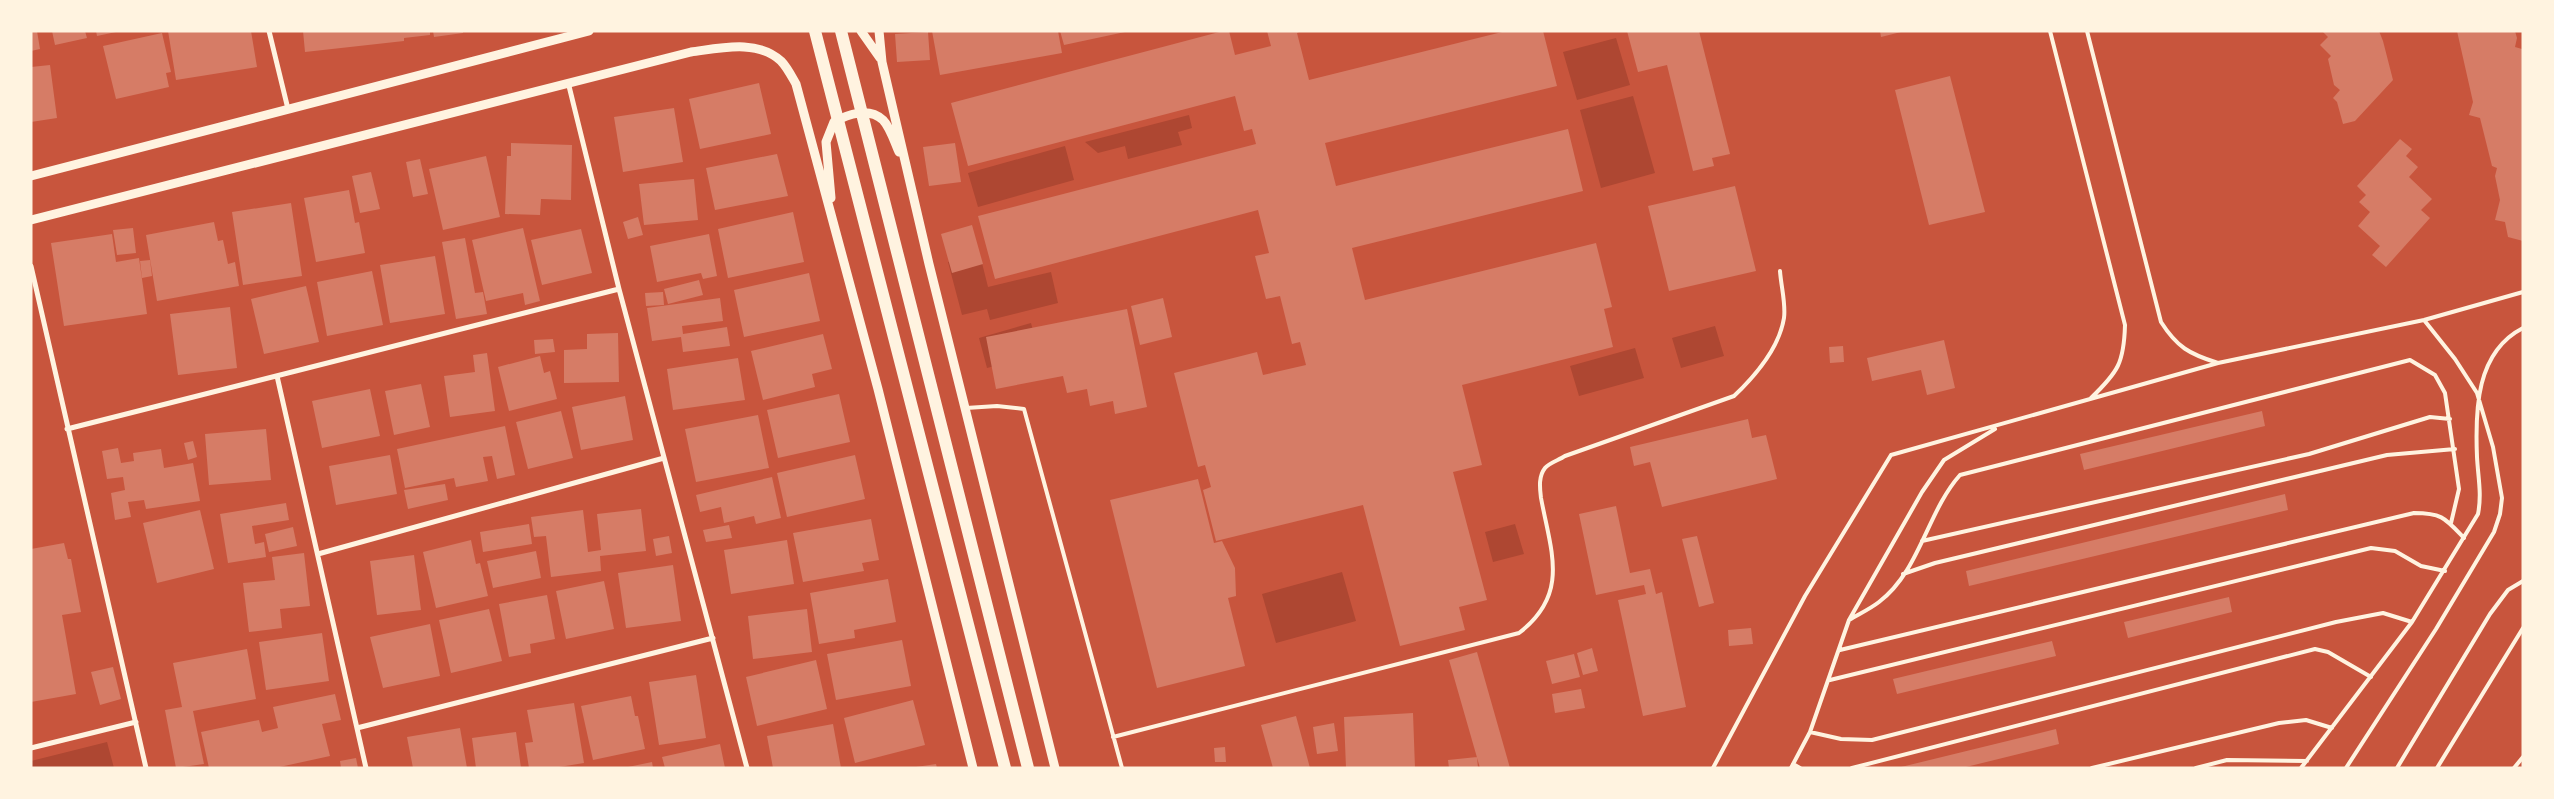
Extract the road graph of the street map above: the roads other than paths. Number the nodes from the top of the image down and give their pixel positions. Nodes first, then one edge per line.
1 (269, 31) edge
2 (589, 31) edge
3 (815, 31) edge
4 (841, 31) edge
5 (861, 31) edge
6 (880, 31) edge
7 (2050, 31) edge
8 (2087, 31) edge
9 (882, 62) junction
10 (568, 82) junction
11 (288, 109) junction
12 (907, 168) junction
13 (31, 176) edge
14 (31, 220) edge
15 (834, 226) junction
16 (31, 266) edge
17 (1780, 271) dead end
18 (619, 289) junction
19 (2523, 292) edge
20 (2424, 320) junction
21 (2523, 328) edge
22 (2218, 363) junction
23 (277, 376) junction
24 (2477, 393) junction
25 (2090, 399) junction
26 (966, 408) junction
27 (2450, 419) junction
28 (1999, 426) junction
29 (67, 429) junction
30 (2454, 449) junction
31 (664, 458) junction
32 (2450, 523) junction
33 (2464, 538) junction
34 (1922, 541) junction
35 (318, 554) junction
36 (2445, 571) junction
37 (1904, 574) junction
38 (2523, 581) edge
39 (1849, 620) junction
40 (2412, 622) junction
41 (2523, 628) edge
42 (712, 638) junction
43 (1840, 650) junction
44 (2371, 677) junction
45 (1830, 680) junction
46 (136, 722) junction
47 (357, 728) junction
48 (2332, 728) junction
49 (1810, 732) junction
50 (1113, 737) junction
51 (31, 748) edge
52 (2523, 757) edge
53 (2307, 761) junction
54 (1792, 766) edge
55 (146, 768) edge
56 (366, 768) edge
57 (747, 768) edge
58 (972, 768) edge
59 (1005, 768) edge
60 (1028, 768) edge
61 (1055, 768) edge
62 (1122, 768) edge
63 (1713, 768) edge
64 (1800, 768) edge
65 (1852, 768) edge
66 (2092, 768) edge
67 (2196, 768) edge
68 (2301, 768) edge
69 (2346, 768) edge
70 (2397, 768) edge
71 (2438, 768) edge
72 (2514, 768) edge

1 - 11 street
2 - 11 street
3 - 59 main road
4 - 60 main road
5 - 9 street
6 - 9 street
7 - 25 lane
8 - 22 lane
9 - 12 street
10 - 14 street
10 - 15 street
10 - 18 street
11 - 13 street
12 - 15 street
12 - 26 street
15 - 58 street
16 - 29 street
17 - 50 lane
18 - 23 street
18 - 31 street
19 - 20 lane
20 - 22 lane
20 - 24 lane
21 - 24 lane
22 - 25 lane
23 - 29 street
23 - 35 street
24 - 33 lane
24 - 69 lane
25 - 28 lane
26 - 50 lane
26 - 61 street
27 - 30 lane
27 - 34 lane
27 - 34 lane
28 - 39 lane
28 - 63 lane
29 - 46 street
30 - 32 lane
30 - 37 lane
31 - 35 street
31 - 42 street
32 - 33 lane
32 - 43 lane
33 - 36 lane
34 - 37 lane
35 - 47 street
36 - 40 lane
36 - 45 lane
37 - 39 lane
38 - 70 lane
39 - 43 lane
40 - 44 lane
40 - 49 lane
41 - 71 lane
42 - 47 street
42 - 57 street
43 - 45 lane
44 - 48 lane
44 - 65 lane
45 - 49 lane
46 - 51 street
46 - 55 street
47 - 56 street
48 - 53 lane
48 - 66 lane
49 - 54 lane
50 - 62 lane
52 - 72 lane
53 - 67 lane
53 - 68 lane
54 - 64 lane

